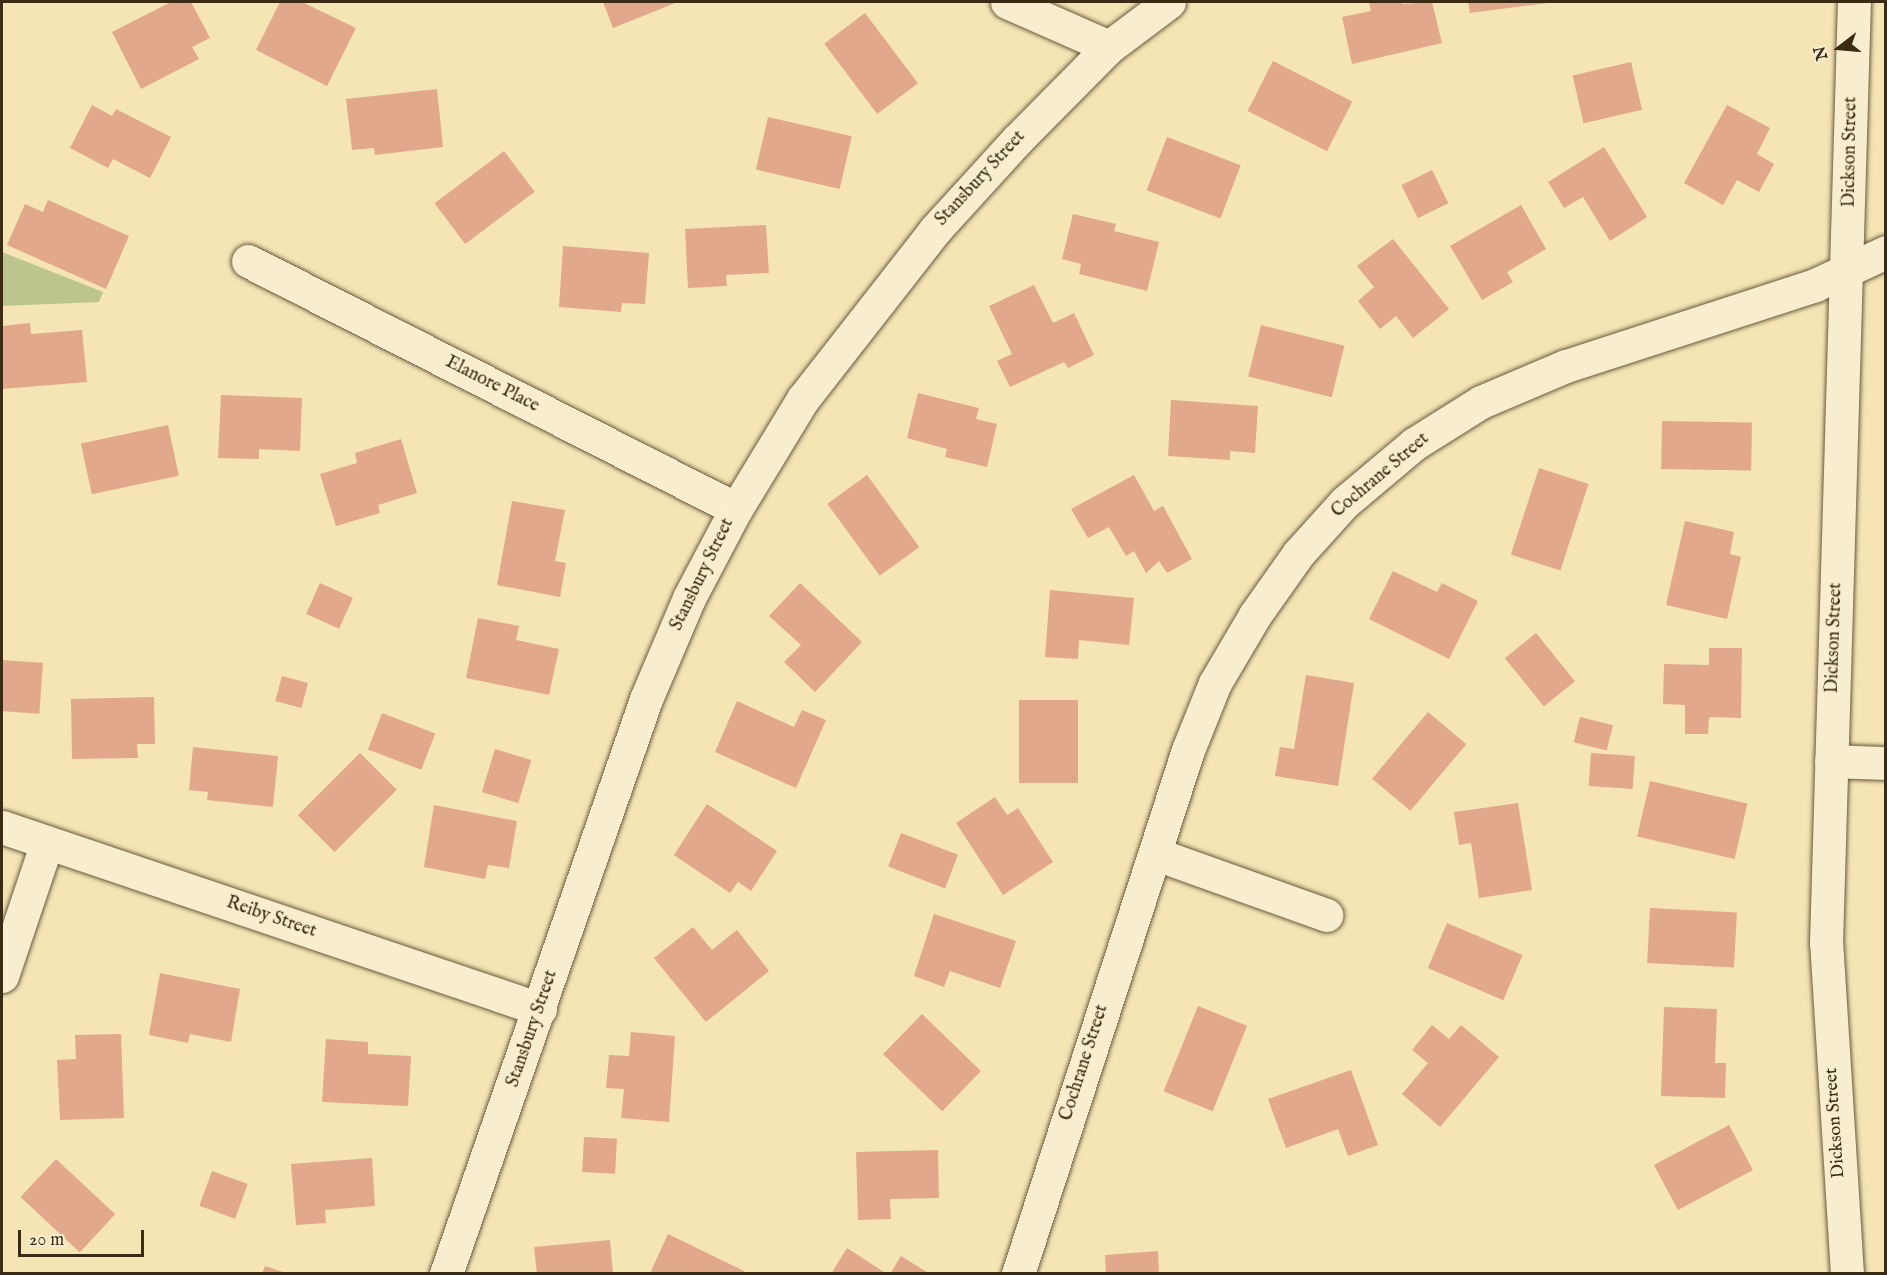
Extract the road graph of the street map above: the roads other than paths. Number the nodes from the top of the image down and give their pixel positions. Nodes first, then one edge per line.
1 (1007, 2) edge
2 (1169, 2) edge
3 (1854, 2) edge
4 (1109, 47) junction
5 (1886, 252) edge
6 (248, 261) dead end
7 (1848, 269) junction
8 (736, 509) junction
9 (1831, 761) junction
10 (1886, 763) edge
11 (2, 827) edge
12 (47, 842) junction
13 (1156, 854) junction
14 (1326, 915) dead end
15 (2, 976) edge
16 (540, 1009) junction
17 (446, 1274) edge
18 (1018, 1274) edge
19 (1847, 1274) edge

1 - 4 street
2 - 4 street, Stansbury Street
3 - 7 street, Dickson Street
4 - 8 street, Stansbury Street
5 - 7 street, Cochrane Street
6 - 8 street, Elanore Place
7 - 9 street, Dickson Street
7 - 13 street, Cochrane Street
8 - 16 street, Stansbury Street
9 - 10 street
9 - 19 street, Dickson Street
11 - 12 street, Reiby Street
12 - 15 street
12 - 16 street, Reiby Street
13 - 14 street
13 - 18 street, Cochrane Street
16 - 17 street, Stansbury Street

